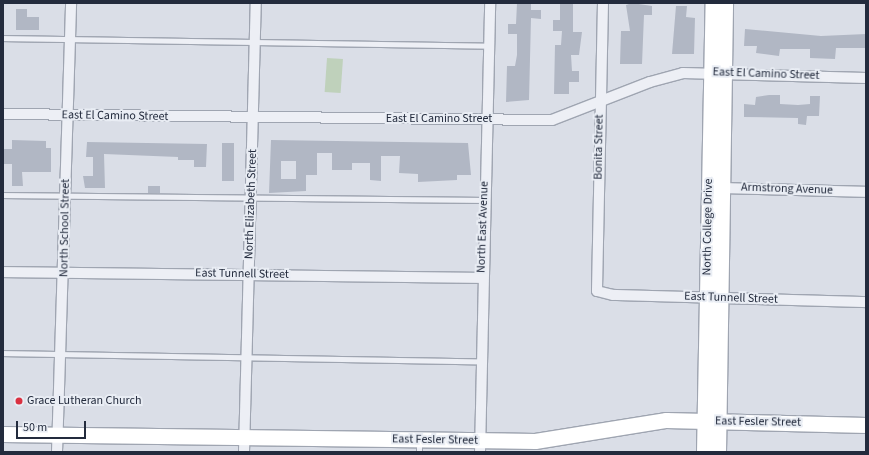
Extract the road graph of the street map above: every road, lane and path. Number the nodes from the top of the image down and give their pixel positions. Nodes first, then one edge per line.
1 (72, 3) edge
2 (256, 3) edge
3 (490, 3) edge
4 (603, 3) edge
5 (713, 3) edge
6 (725, 3) edge
7 (3, 38) edge
8 (70, 39) junction
9 (255, 42) junction
10 (489, 46) junction
11 (717, 72) junction
12 (866, 78) edge
13 (601, 101) junction
14 (3, 114) edge
15 (68, 116) junction
16 (254, 118) junction
17 (487, 119) junction
18 (715, 187) junction
19 (866, 192) edge
20 (3, 195) edge
21 (66, 196) junction
22 (251, 197) junction
23 (484, 200) junction
24 (3, 272) edge
25 (64, 273) junction
26 (249, 274) junction
27 (482, 278) junction
28 (597, 291) joint
29 (713, 297) junction
30 (866, 302) edge
31 (3, 353) edge
32 (61, 355) junction
33 (247, 357) junction
34 (481, 361) junction
35 (711, 421) junction
36 (866, 425) edge
37 (3, 434) edge
38 (57, 435) junction
39 (245, 437) junction
40 (419, 446) edge
41 (480, 446) edge
42 (57, 452) edge
43 (244, 452) edge
44 (704, 452) edge
45 (718, 452) edge

1 - 8 street, North School Street
2 - 9 street, North Elizabeth Street
3 - 10 street, North East Avenue
4 - 13 street, Bonita Street
5 - 11 street, North College Drive
6 - 11 street, North College Drive
7 - 8 lane
8 - 9 lane
8 - 15 street, North School Street
9 - 10 lane
9 - 16 street, North Elizabeth Street
10 - 17 street, North East Avenue
11 - 12 street, East El Camino Street
11 - 13 street, East El Camino Street
11 - 18 street, North College Drive
13 - 17 street, East El Camino Street
13 - 28 street, Bonita Street
14 - 15 street, East El Camino Street
15 - 16 street, East El Camino Street
15 - 21 street, North School Street
16 - 17 street, East El Camino Street
16 - 22 street, North Elizabeth Street
17 - 23 street, North East Avenue
18 - 19 street, Armstrong Avenue
18 - 29 street, North College Drive
20 - 21 lane
21 - 22 lane
21 - 25 street, North School Street
22 - 23 lane
22 - 26 street, North Elizabeth Street
23 - 27 street, North East Avenue
24 - 25 street, East Tunnell Street
25 - 26 street, East Tunnell Street
25 - 32 street, North School Street
26 - 27 street, East Tunnell Street
26 - 33 street, North Elizabeth Street
27 - 34 street, North East Avenue
28 - 29 street, East Tunnell Street
29 - 30 street, East Tunnell Street
29 - 35 street, North College Drive
31 - 32 lane
32 - 33 lane
32 - 38 street, North School Street
33 - 34 lane
33 - 39 street, North Elizabeth Street
34 - 41 street, North East Avenue
35 - 36 street, East Fesler Street
35 - 41 street, East Fesler Street
35 - 44 street, North College Drive
35 - 45 street, North College Drive
37 - 38 street, East Fesler Street
38 - 39 street, East Fesler Street
38 - 42 street, North School Street
39 - 40 street, East Fesler Street
39 - 43 street, North Elizabeth Street
40 - 41 street, East Fesler Street

